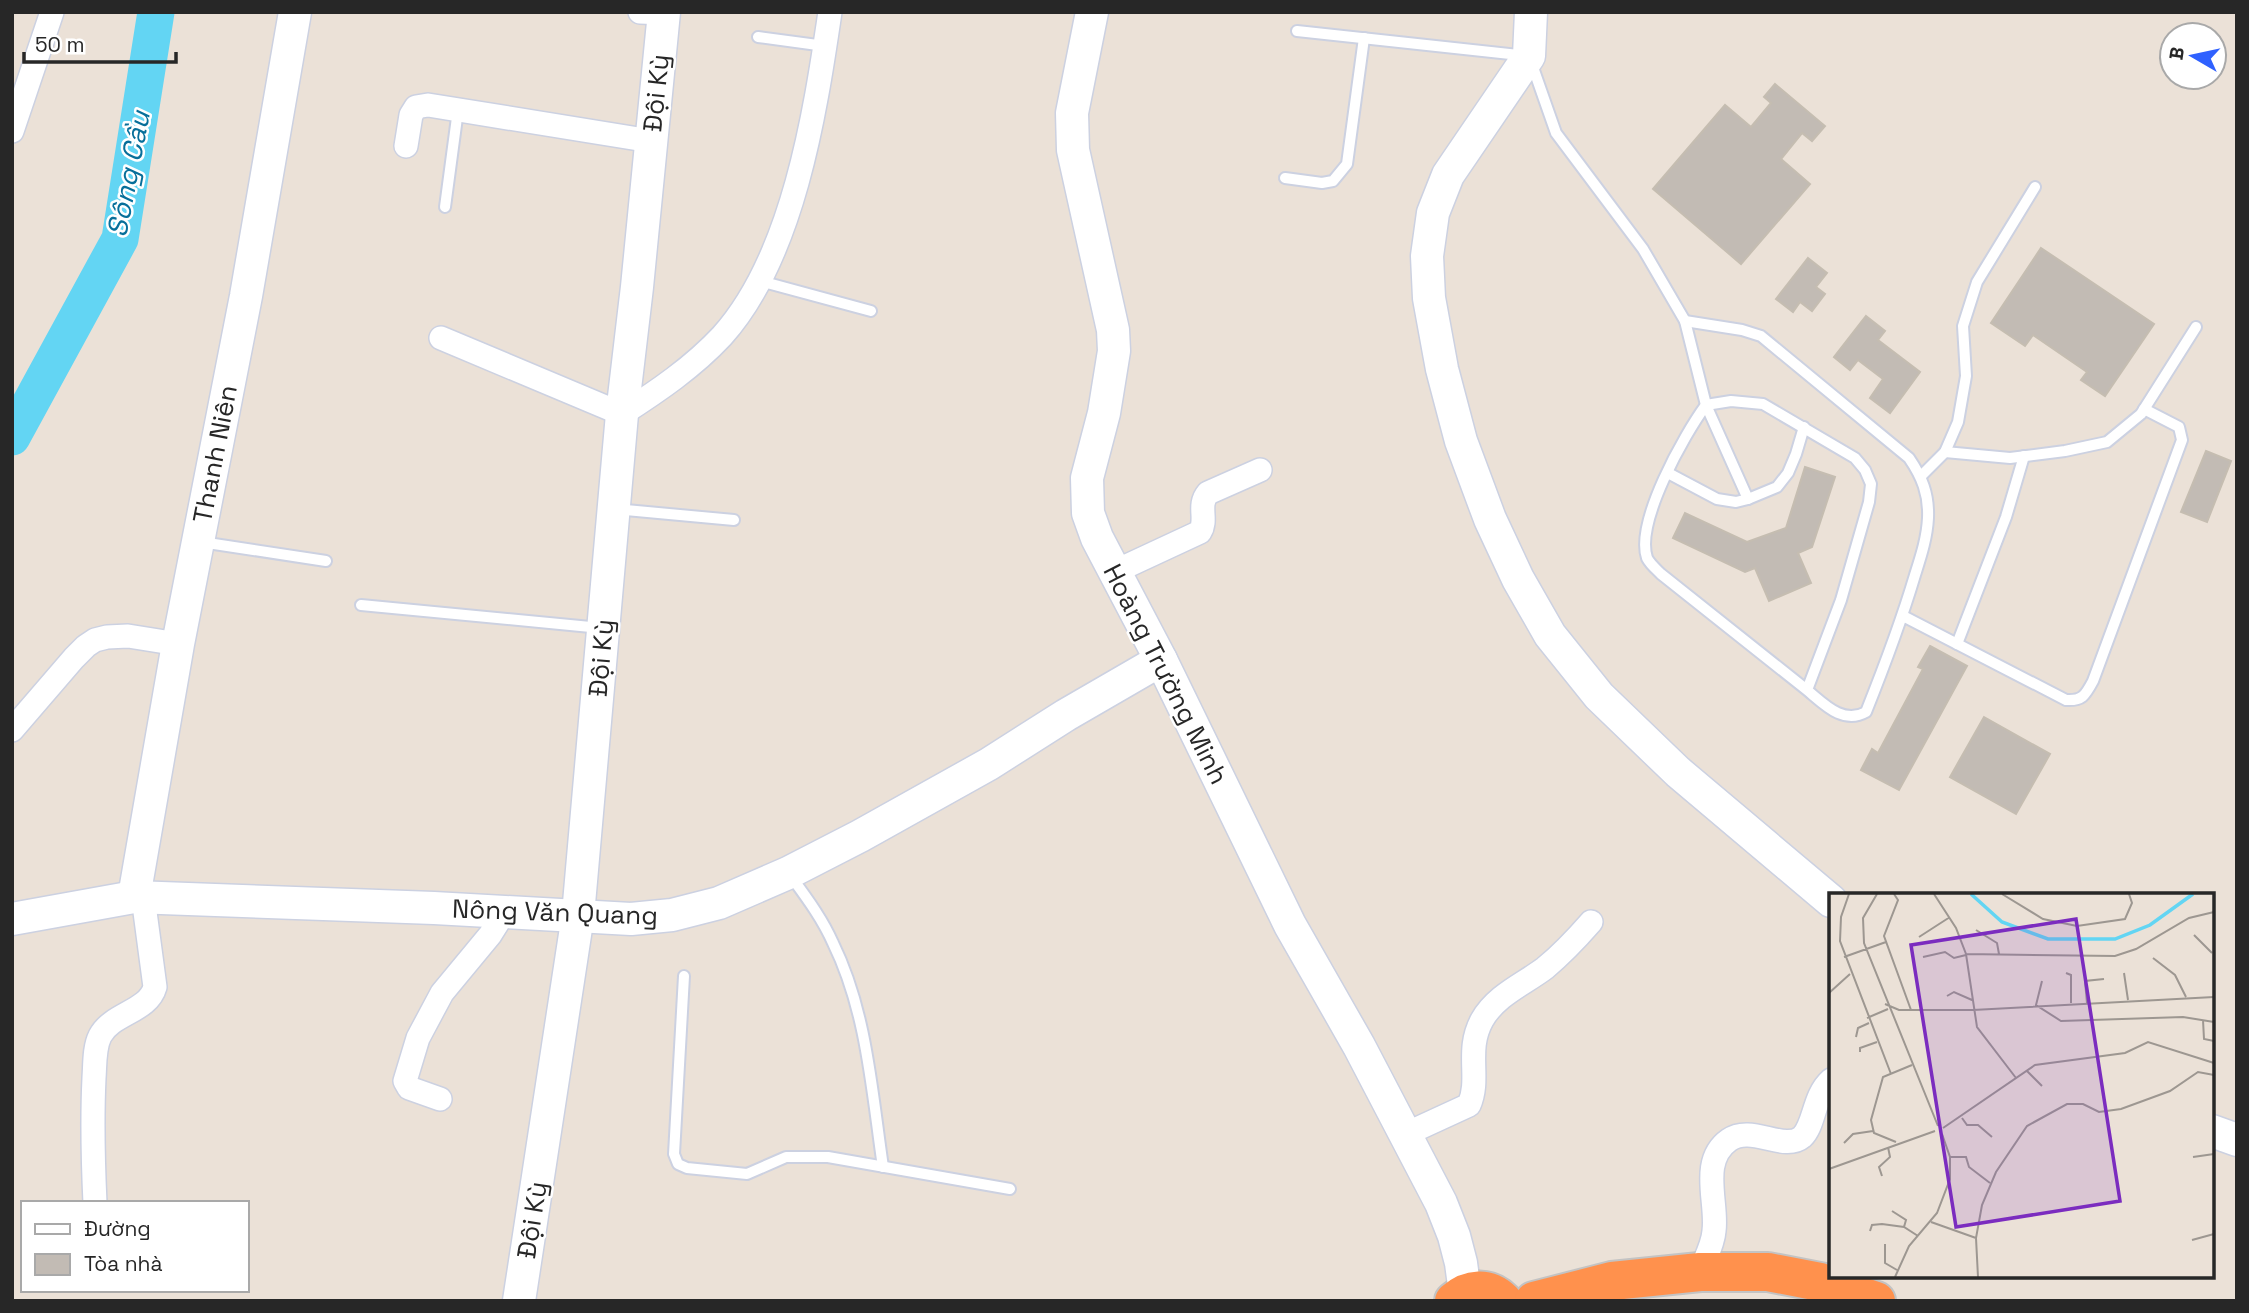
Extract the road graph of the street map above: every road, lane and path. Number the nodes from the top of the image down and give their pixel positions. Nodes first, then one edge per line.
1 (52, 12) edge
2 (295, 12) edge
3 (640, 12) edge
4 (664, 12) edge
5 (830, 12) edge
6 (1093, 12) edge
7 (1531, 12) edge
8 (1297, 31) dead end
9 (758, 37) dead end
10 (1364, 38) junction
11 (825, 46) junction
12 (1529, 55) junction
13 (458, 110) junction
14 (12, 131) edge
15 (652, 141) junction
16 (406, 146) dead end
17 (1286, 178) dead end
18 (2035, 187) dead end
19 (445, 207) dead end
20 (760, 281) junction
21 (871, 311) dead end
22 (1685, 321) junction
23 (2196, 327) dead end
24 (441, 338) dead end
25 (1706, 405) junction
26 (2144, 408) junction
27 (622, 414) junction
28 (1804, 426) junction
29 (1945, 452) junction
30 (2024, 456) junction
31 (1260, 470) dead end
32 (1668, 473) junction
33 (1921, 476) junction
34 (1748, 499) junction
35 (614, 509) junction
36 (734, 520) dead end
37 (198, 541) junction
38 (326, 561) dead end
39 (1114, 572) junction
40 (361, 606) dead end
41 (1903, 616) junction
42 (603, 629) junction
43 (178, 644) junction
44 (1957, 644) junction
45 (1161, 660) junction
46 (1807, 690) junction
47 (12, 730) edge
48 (788, 873) junction
49 (139, 897) junction
50 (1829, 899) edge
51 (505, 911) junction
52 (579, 915) junction
53 (12, 919) edge
54 (1591, 922) dead end
55 (684, 976) dead end
56 (1829, 1083) edge
57 (440, 1098) dead end
58 (2214, 1132) edge
59 (1406, 1133) junction
60 (2237, 1140) edge
61 (883, 1167) junction
62 (1010, 1189) dead end
63 (95, 1201) edge
64 (1700, 1272) junction
65 (1460, 1297) edge
66 (1870, 1299) edge
67 (519, 1301) edge
68 (1503, 1301) edge
69 (1534, 1301) edge

1 - 14 street
2 - 37 street, Thanh Niên
3 - 4 street
4 - 15 street, Đội Kỳ
5 - 11 street
6 - 39 street, Hoàng Trường Minh
7 - 12 street
8 - 10 lane
9 - 11 lane
10 - 12 lane
10 - 17 lane
11 - 20 street
12 - 22 lane
12 - 50 street
13 - 15 street
13 - 16 street
13 - 19 lane
15 - 27 street, Đội Kỳ
18 - 29 lane
20 - 21 lane
20 - 27 street
22 - 25 lane
22 - 33 lane
23 - 26 lane
24 - 27 street
25 - 28 lane
25 - 32 lane
25 - 34 lane
26 - 30 lane
26 - 44 lane
27 - 35 street, Đội Kỳ
28 - 34 lane
28 - 46 lane
29 - 30 lane
29 - 33 lane
30 - 44 lane
31 - 39 street
32 - 34 lane
32 - 46 lane
33 - 41 lane
35 - 36 lane
35 - 42 street, Đội Kỳ
37 - 38 lane
37 - 43 street, Thanh Niên
39 - 45 street, Hoàng Trường Minh
40 - 42 lane
41 - 44 lane
41 - 46 lane
42 - 52 street, Đội Kỳ
43 - 47 street
43 - 49 street, Thanh Niên
45 - 48 street, Nông Văn Quang
45 - 59 street, Hoàng Trường Minh
48 - 52 street, Nông Văn Quang
48 - 61 lane
49 - 51 street, Nông Văn Quang
49 - 53 street, Nông Văn Quang
49 - 63 street
51 - 52 street, Nông Văn Quang
51 - 57 street
52 - 67 street, Đội Kỳ
54 - 59 street
55 - 61 lane
56 - 64 street
58 - 60 street
59 - 65 street, Hoàng Trường Minh
61 - 62 lane
64 - 66 highway
64 - 69 highway
65 - 68 highway

